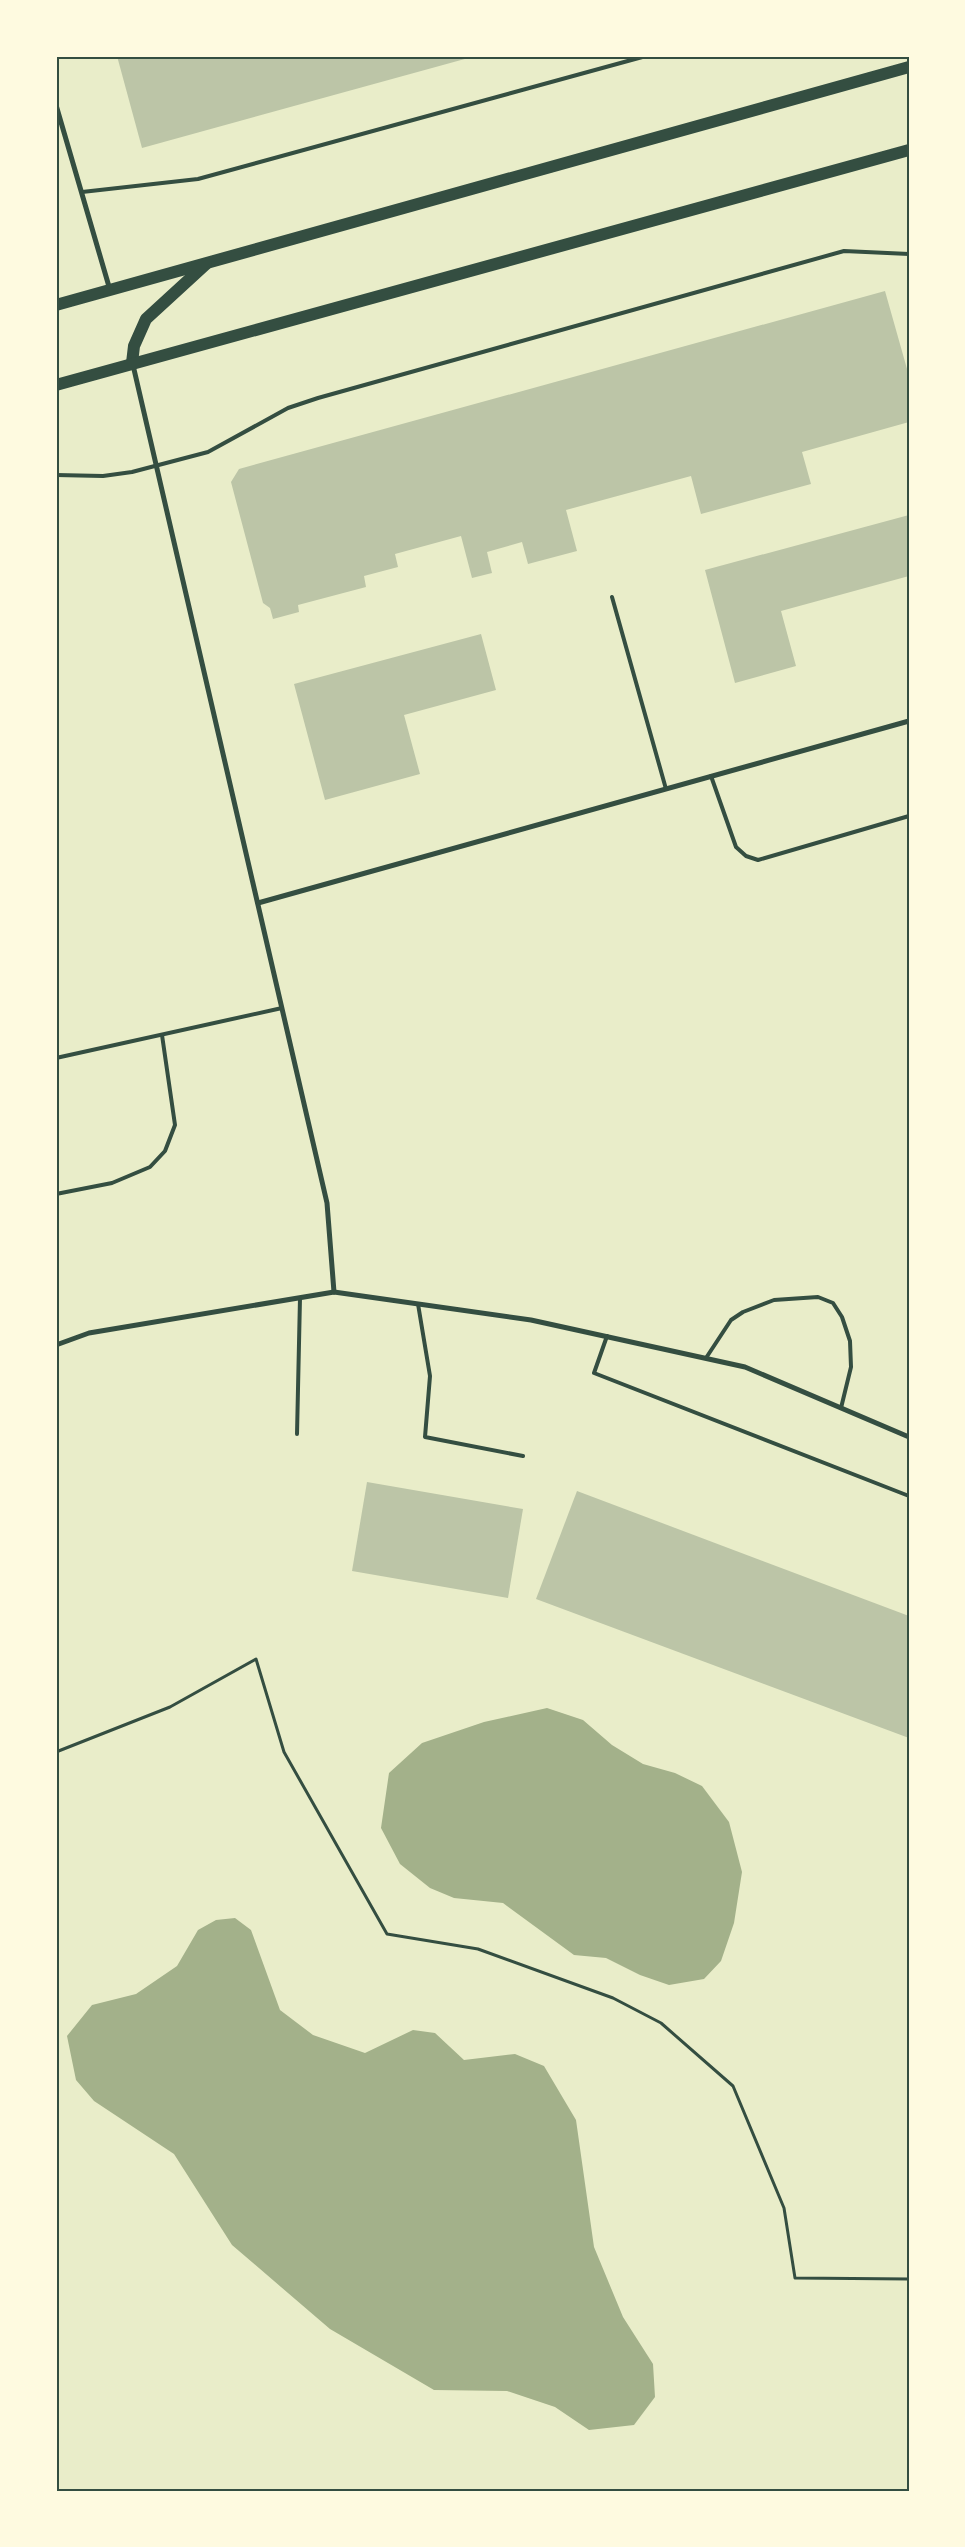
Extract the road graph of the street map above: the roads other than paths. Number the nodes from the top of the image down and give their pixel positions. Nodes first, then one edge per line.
1 (646, 56) edge
2 (909, 67) edge
3 (56, 105) edge
4 (909, 150) edge
5 (82, 192) junction
6 (909, 254) edge
7 (208, 263) junction
8 (110, 290) junction
9 (56, 305) edge
10 (132, 363) junction
11 (56, 385) edge
12 (155, 466) junction
13 (56, 475) edge
14 (612, 597) dead end
15 (909, 721) edge
16 (711, 776) junction
17 (666, 789) junction
18 (909, 816) edge
19 (258, 903) junction
20 (282, 1008) junction
21 (162, 1034) junction
22 (56, 1058) edge
23 (56, 1194) edge
24 (334, 1292) junction
25 (300, 1298) junction
26 (418, 1304) junction
27 (607, 1336) junction
28 (56, 1345) edge
29 (706, 1358) junction
30 (841, 1408) junction
31 (297, 1434) dead end
32 (909, 1437) edge
33 (523, 1456) dead end
34 (909, 1496) edge

1 - 5 lane
2 - 7 main road
3 - 5 street
4 - 10 main road
5 - 8 street
6 - 12 lane
7 - 8 main road
7 - 10 main road
8 - 9 main road
10 - 11 main road
10 - 12 street
12 - 13 lane
12 - 19 street
14 - 17 lane
15 - 16 street
16 - 17 street
16 - 18 lane
17 - 19 street
19 - 20 street
20 - 21 lane
20 - 24 street
21 - 22 lane
21 - 23 lane
24 - 25 street
24 - 26 street
25 - 28 street
25 - 31 lane
26 - 27 street
26 - 33 lane
27 - 29 street
27 - 34 lane
29 - 30 street
29 - 30 lane
30 - 32 street

